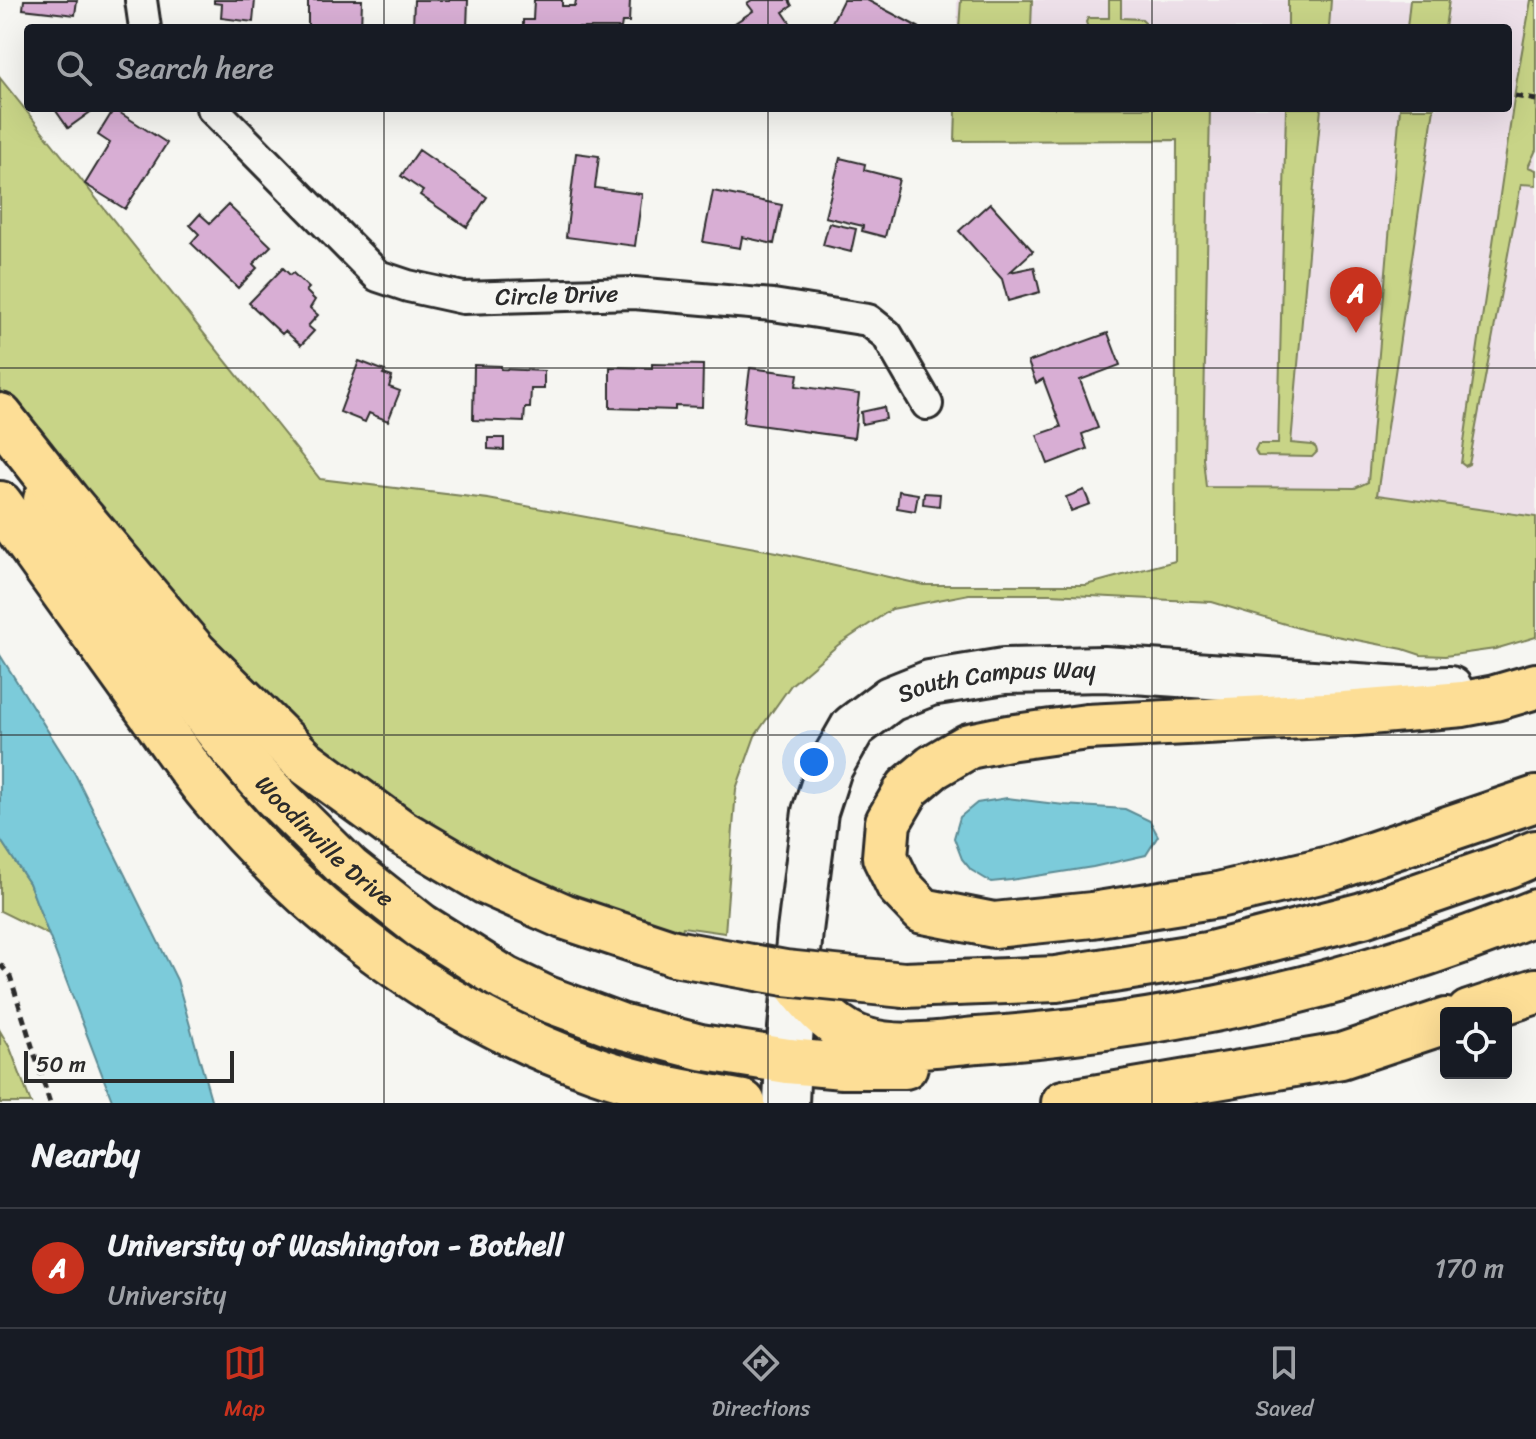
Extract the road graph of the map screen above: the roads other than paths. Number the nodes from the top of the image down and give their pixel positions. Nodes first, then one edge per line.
1 (141, 0) edge
2 (144, 24) edge
3 (216, 112) edge
4 (927, 404) dead end
5 (0, 416) edge
6 (0, 432) edge
7 (0, 504) edge
8 (1536, 679) edge
9 (1536, 686) edge
10 (1536, 799) edge
11 (1536, 853) edge
12 (1536, 912) edge
13 (1536, 937) edge
14 (795, 982) junction
15 (1536, 991) edge
16 (1487, 1007) edge
17 (1440, 1023) edge
18 (787, 1082) edge
19 (743, 1103) edge
20 (1064, 1103) edge

1 - 2 street
3 - 4 street, Circle Drive
5 - 11 main road, bridge
6 - 18 main road, Woodinville Drive
7 - 19 main road, Woodinville Drive
8 - 14 street, South Campus Way
9 - 10 main road
12 - 14 main road
13 - 18 main road, Woodinville Drive
14 - 18 street, South Campus Way
15 - 16 main road
17 - 20 main road

